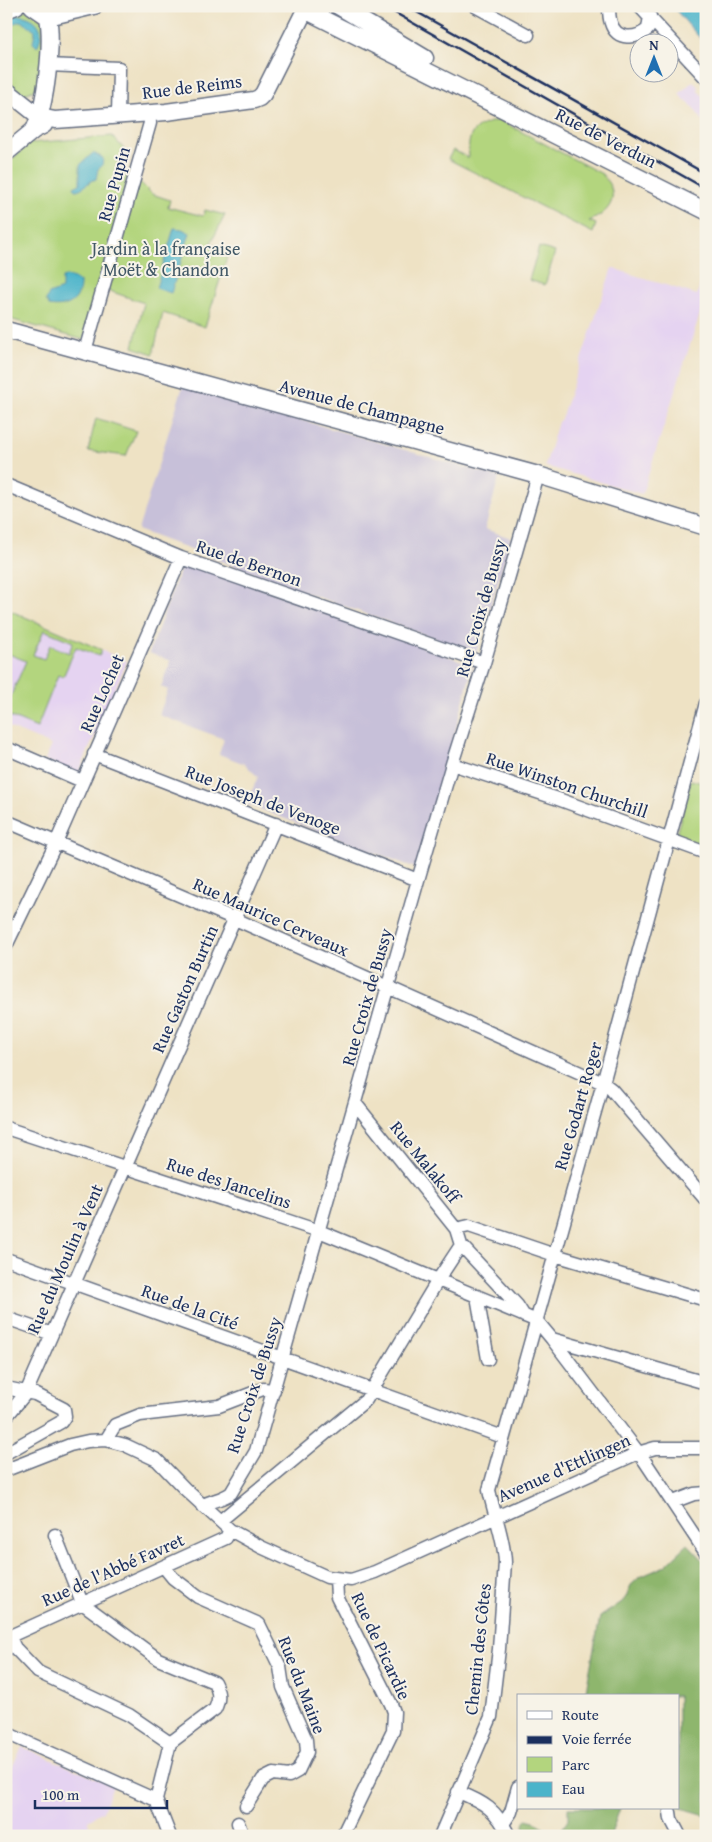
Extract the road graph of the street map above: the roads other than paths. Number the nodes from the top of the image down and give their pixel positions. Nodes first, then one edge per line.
1 (16, 6) edge
2 (32, 6) edge
3 (94, 6) edge
4 (327, 6) edge
5 (338, 6) edge
6 (475, 6) edge
7 (609, 6) edge
8 (639, 6) edge
9 (306, 7) edge
10 (6, 10) edge
11 (650, 16) junction
12 (48, 17) junction
13 (332, 22) junction
14 (644, 32) edge
15 (663, 32) edge
16 (528, 35) dead end
17 (630, 37) edge
18 (680, 51) edge
19 (48, 65) junction
20 (706, 78) edge
21 (45, 84) junction
22 (10, 93) edge
23 (488, 102) junction
24 (149, 113) junction
25 (118, 116) junction
26 (43, 122) junction
27 (6, 153) edge
28 (706, 211) edge
29 (6, 330) edge
30 (85, 351) junction
31 (538, 475) junction
32 (6, 485) edge
33 (706, 526) edge
34 (181, 558) junction
35 (484, 663) junction
36 (706, 703) edge
37 (6, 748) edge
38 (94, 754) junction
39 (452, 764) junction
40 (82, 781) junction
41 (6, 821) edge
42 (276, 824) junction
43 (670, 840) junction
44 (56, 843) junction
45 (706, 853) edge
46 (418, 880) junction
47 (235, 919) junction
48 (6, 946) edge
49 (388, 988) junction
50 (603, 1083) junction
51 (355, 1103) junction
52 (6, 1128) edge
53 (125, 1167) junction
54 (706, 1200) edge
55 (456, 1229) junction
56 (319, 1231) junction
57 (461, 1245) junction
58 (555, 1255) junction
59 (6, 1259) edge
60 (438, 1280) junction
61 (74, 1283) junction
62 (477, 1296) junction
63 (706, 1300) edge
64 (524, 1316) junction
65 (6, 1318) edge
66 (537, 1321) junction
67 (52, 1334) junction
68 (552, 1339) junction
69 (283, 1358) junction
70 (488, 1359) dead end
71 (706, 1383) edge
72 (6, 1388) edge
73 (274, 1390) junction
74 (372, 1391) junction
75 (26, 1393) junction
76 (6, 1417) edge
77 (503, 1437) junction
78 (106, 1440) junction
79 (706, 1448) edge
80 (6, 1453) edge
81 (638, 1453) junction
82 (6, 1470) edge
83 (706, 1493) edge
84 (673, 1502) junction
85 (202, 1506) junction
86 (496, 1518) junction
87 (220, 1521) junction
88 (230, 1530) junction
89 (55, 1535) dead end
90 (706, 1553) edge
91 (164, 1567) junction
92 (336, 1578) junction
93 (82, 1603) junction
94 (8, 1637) edge
95 (6, 1734) edge
96 (170, 1743) junction
97 (517, 1791) edge
98 (458, 1792) junction
99 (156, 1800) junction
100 (246, 1806) dead end
101 (670, 1812) dead end
102 (238, 1824) dead end
103 (503, 1824) junction
104 (170, 1836) edge
105 (243, 1836) edge
106 (342, 1836) edge
107 (440, 1836) edge
108 (509, 1836) edge
109 (680, 1836) edge

1 - 10 main road
2 - 12 main road
3 - 12 main road
4 - 13 main road
5 - 23 main road, Rue de Verdun
6 - 16 street
7 - 17 street
8 - 11 street
9 - 13 main road, Rue de Verdun
9 - 24 main road, Rue de Reims
11 - 14 street
11 - 15 street
12 - 19 main road
13 - 23 main road, Rue de Verdun
18 - 20 street
19 - 21 main road
19 - 25 street
21 - 22 main road
21 - 26 main road
22 - 26 main road
23 - 28 main road, Rue de Verdun
24 - 25 main road, Rue de Reims
24 - 30 street, Rue Pupin
25 - 26 main road, Rue de Reims
26 - 27 main road
29 - 30 main road, Avenue de Champagne
30 - 31 main road, Avenue de Champagne
31 - 33 main road, Avenue de Champagne
31 - 35 street, Rue Croix de Bussy
32 - 34 street, Rue de Bernon
34 - 35 street, Rue de Bernon
34 - 38 street, Rue Lochet
35 - 39 street, Rue Croix de Bussy
36 - 43 street, Rue Godart Roger
37 - 40 street
38 - 40 street, Rue Lochet
38 - 42 street, Rue Joseph de Venoge
39 - 43 street, Rue Winston Churchill
39 - 46 street, Rue Croix de Bussy
40 - 44 street, Rue Lochet
41 - 44 street, Rue Maurice Cerveaux
42 - 46 street, Rue Joseph de Venoge
42 - 47 street, Rue Gaston Burtin
43 - 45 street, Rue Winston Churchill
43 - 50 street, Rue Godart Roger
44 - 47 street, Rue Maurice Cerveaux
44 - 48 street, Rue Lochet
46 - 49 street, Rue Croix de Bussy
47 - 49 street, Rue Maurice Cerveaux
47 - 53 street, Rue Gaston Burtin
49 - 50 street, Rue Maurice Cerveaux
49 - 51 street, Rue Croix de Bussy
50 - 54 street
50 - 58 street, Rue Godart Roger
51 - 55 street, Rue Malakoff
51 - 56 street, Rue Croix de Bussy
52 - 53 street, Rue des Jancelins
53 - 56 street, Rue des Jancelins
53 - 61 street, Rue du Moulin à Vent
55 - 57 street, Rue Malakoff
55 - 58 street
56 - 60 street, Rue des Jancelins
56 - 69 street, Rue Croix de Bussy
57 - 60 street
57 - 64 street
58 - 63 street
58 - 66 street, Rue Godart Roger
59 - 61 street, Rue de la Cité
60 - 62 street, Rue des Jancelins
60 - 74 street
61 - 67 street, Rue du Moulin à Vent
61 - 69 street, Rue de la Cité
62 - 64 street, Rue des Jancelins
62 - 70 street
64 - 66 street, Rue des Jancelins
65 - 67 street
66 - 68 street
66 - 77 street, Rue Godart Roger
67 - 75 street, Rue du Moulin à Vent
68 - 71 street
68 - 81 street
69 - 73 street, Rue Croix de Bussy
69 - 74 street, Rue de la Cité
72 - 75 street
73 - 78 street
73 - 85 street, Rue Croix de Bussy
74 - 77 street, Rue de la Cité
74 - 87 street
75 - 76 street, Rue du Moulin à Vent
75 - 80 street
77 - 86 street, Rue Godart Roger
78 - 82 street
78 - 85 street, Avenue d'Ettlingen
79 - 81 street, Avenue d'Ettlingen
81 - 84 street
81 - 86 street, Avenue d'Ettlingen
83 - 84 street
84 - 90 street
85 - 87 street, Avenue d'Ettlingen
86 - 92 street, Avenue d'Ettlingen
86 - 98 street, Chemin des Côtes
87 - 88 street, Avenue d'Ettlingen
88 - 91 street, Rue de l'Abbé Favret
88 - 92 street, Avenue d'Ettlingen
89 - 93 street
91 - 93 street, Rue de l'Abbé Favret
91 - 100 street, Rue du Maine
92 - 106 street, Rue de Picardie
93 - 94 street, Rue de l'Abbé Favret
93 - 96 street
94 - 96 street
95 - 99 street
96 - 99 street
97 - 103 street
98 - 103 street
98 - 107 street, Chemin des Côtes
99 - 104 street
101 - 109 street
102 - 105 street
103 - 108 street

